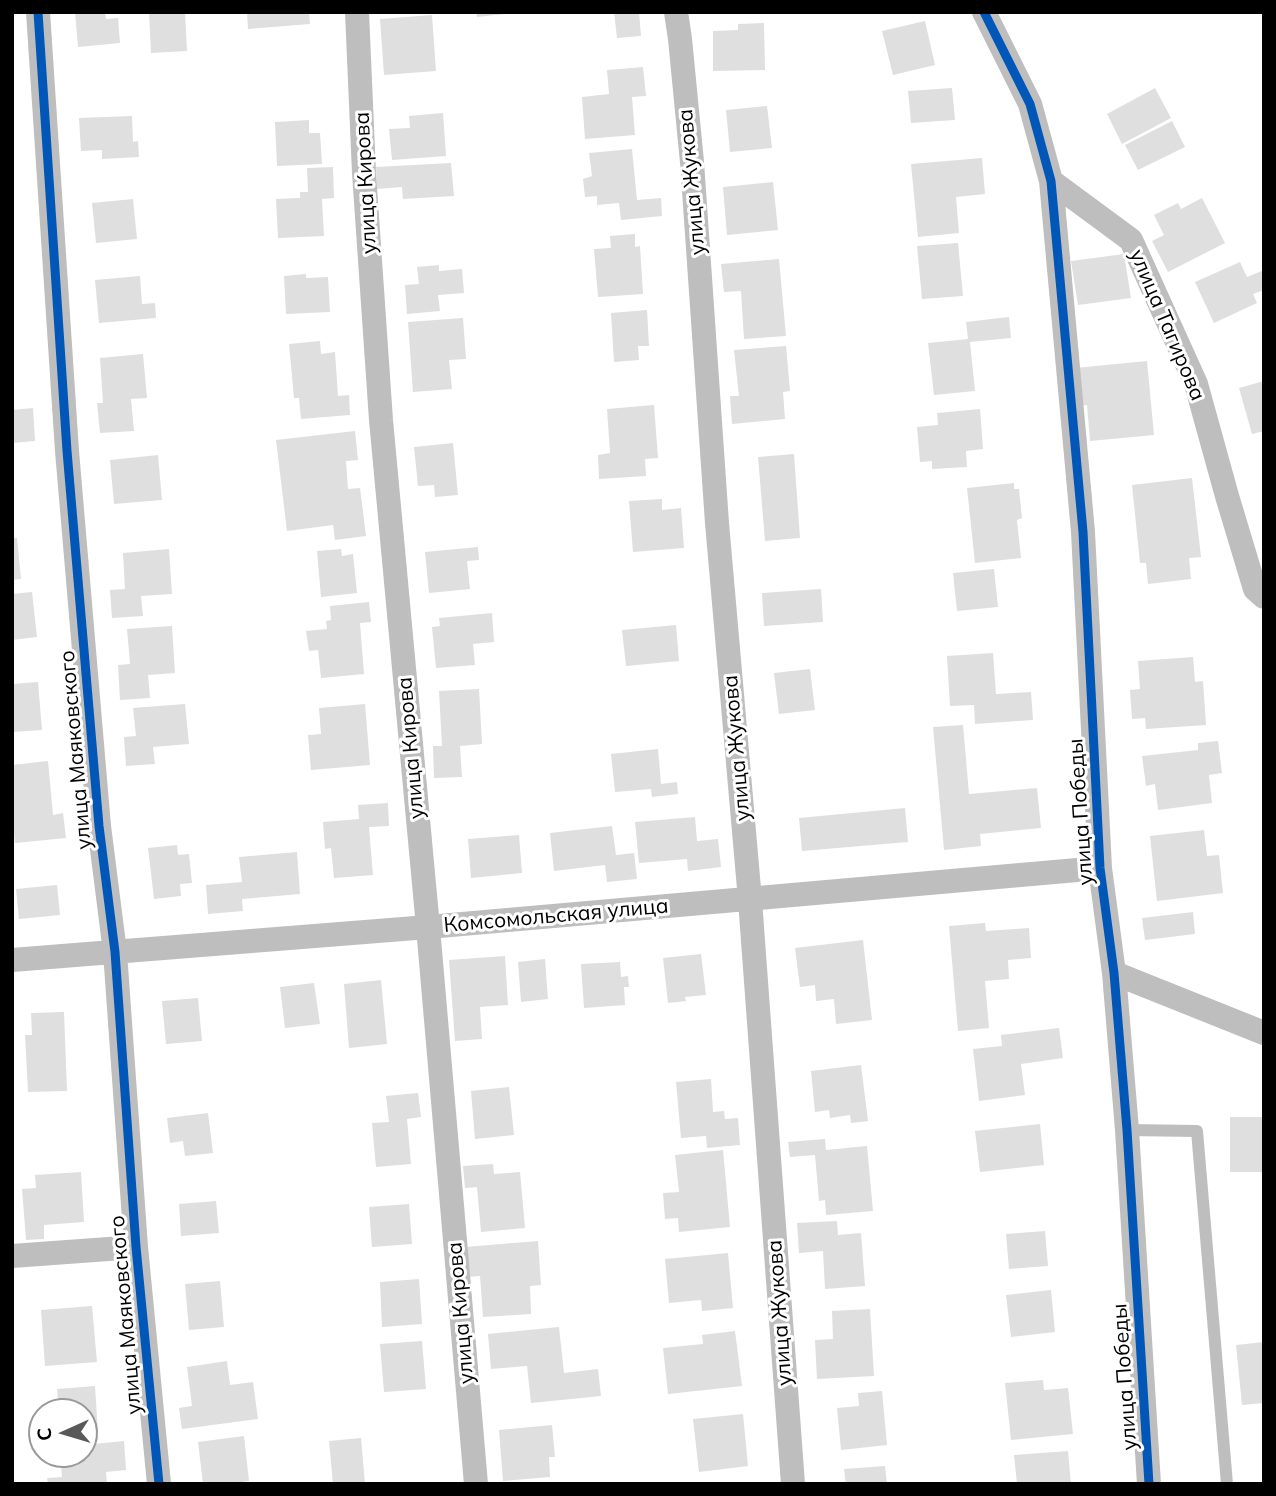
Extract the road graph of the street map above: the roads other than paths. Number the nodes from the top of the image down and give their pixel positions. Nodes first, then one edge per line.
1 (38, 12) edge
2 (357, 12) edge
3 (676, 12) edge
4 (984, 12) edge
5 (1051, 181) junction
6 (1264, 597) edge
7 (1100, 868) junction
8 (750, 900) junction
9 (428, 927) junction
10 (115, 952) junction
11 (12, 960) edge
12 (1114, 973) junction
13 (1264, 1033) edge
14 (1126, 1130) junction
15 (136, 1247) junction
16 (12, 1256) edge
17 (159, 1484) edge
18 (475, 1484) edge
19 (793, 1484) edge
20 (1149, 1484) edge
21 (1227, 1484) edge

1 - 10 street, улица Маяковского
2 - 9 street, улица Кирова
3 - 8 street, улица Жукова
4 - 5 street
5 - 6 street, улица Тагирова
5 - 7 street, улица Победы
7 - 8 street, Комсомольская улица
7 - 12 street, улица Победы
8 - 9 street, Комсомольская улица
8 - 19 street, улица Жукова
9 - 10 street, Комсомольская улица
9 - 18 street, улица Кирова
10 - 11 street, Комсомольская улица
10 - 15 street, улица Маяковского
12 - 13 street
12 - 14 street, улица Победы
14 - 20 street, улица Победы
14 - 21 lane
15 - 16 street
15 - 17 street, улица Маяковского

